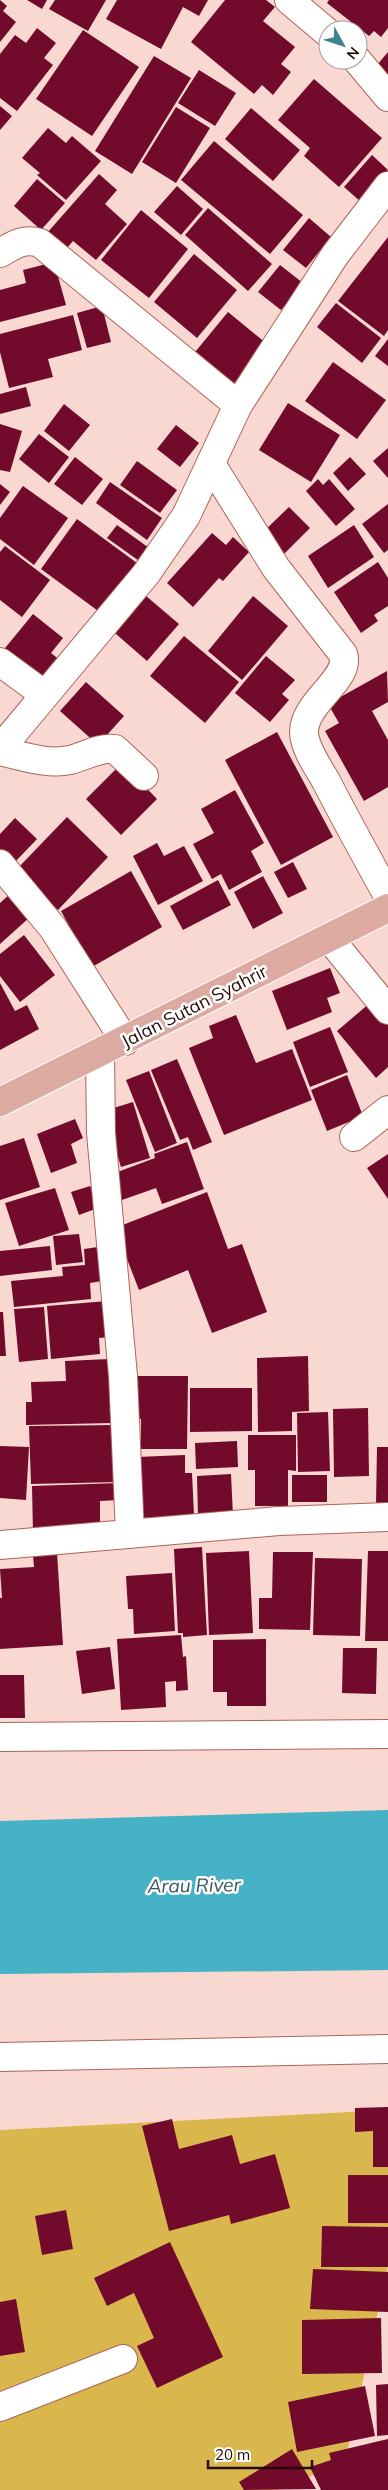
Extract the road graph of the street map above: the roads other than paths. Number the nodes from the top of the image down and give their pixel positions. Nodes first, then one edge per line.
1 (289, 0) edge
2 (318, 25) edge
3 (365, 70) edge
4 (388, 97) edge
5 (388, 186) edge
6 (0, 254) edge
7 (238, 405) junction
8 (211, 464) junction
9 (0, 662) edge
10 (45, 695) junction
11 (0, 750) edge
12 (144, 776) dead end
13 (0, 864) edge
14 (388, 896) edge
15 (388, 908) edge
16 (329, 938) junction
17 (388, 1010) edge
18 (125, 1041) junction
19 (100, 1054) junction
20 (0, 1102) edge
21 (388, 1110) edge
22 (354, 1137) dead end
23 (388, 1517) edge
24 (130, 1534) junction
25 (0, 1545) edge
26 (388, 1734) edge
27 (0, 1737) edge
28 (388, 2050) edge
29 (0, 2057) edge
30 (123, 2359) dead end
31 (0, 2407) edge

1 - 2 street
3 - 4 street
5 - 7 street
6 - 7 street
7 - 8 street
8 - 10 street
8 - 14 street
9 - 10 street
10 - 11 street
11 - 12 street
13 - 18 street
15 - 16 main road, Jalan Sutan Syahrir
16 - 17 street
16 - 18 main road, Jalan Sutan Syahrir
18 - 19 main road, Jalan Sutan Syahrir
19 - 20 main road, Jalan Sutan Syahrir
19 - 24 street
21 - 22 street
23 - 24 street
24 - 25 street
26 - 27 street
28 - 29 street
30 - 31 street

